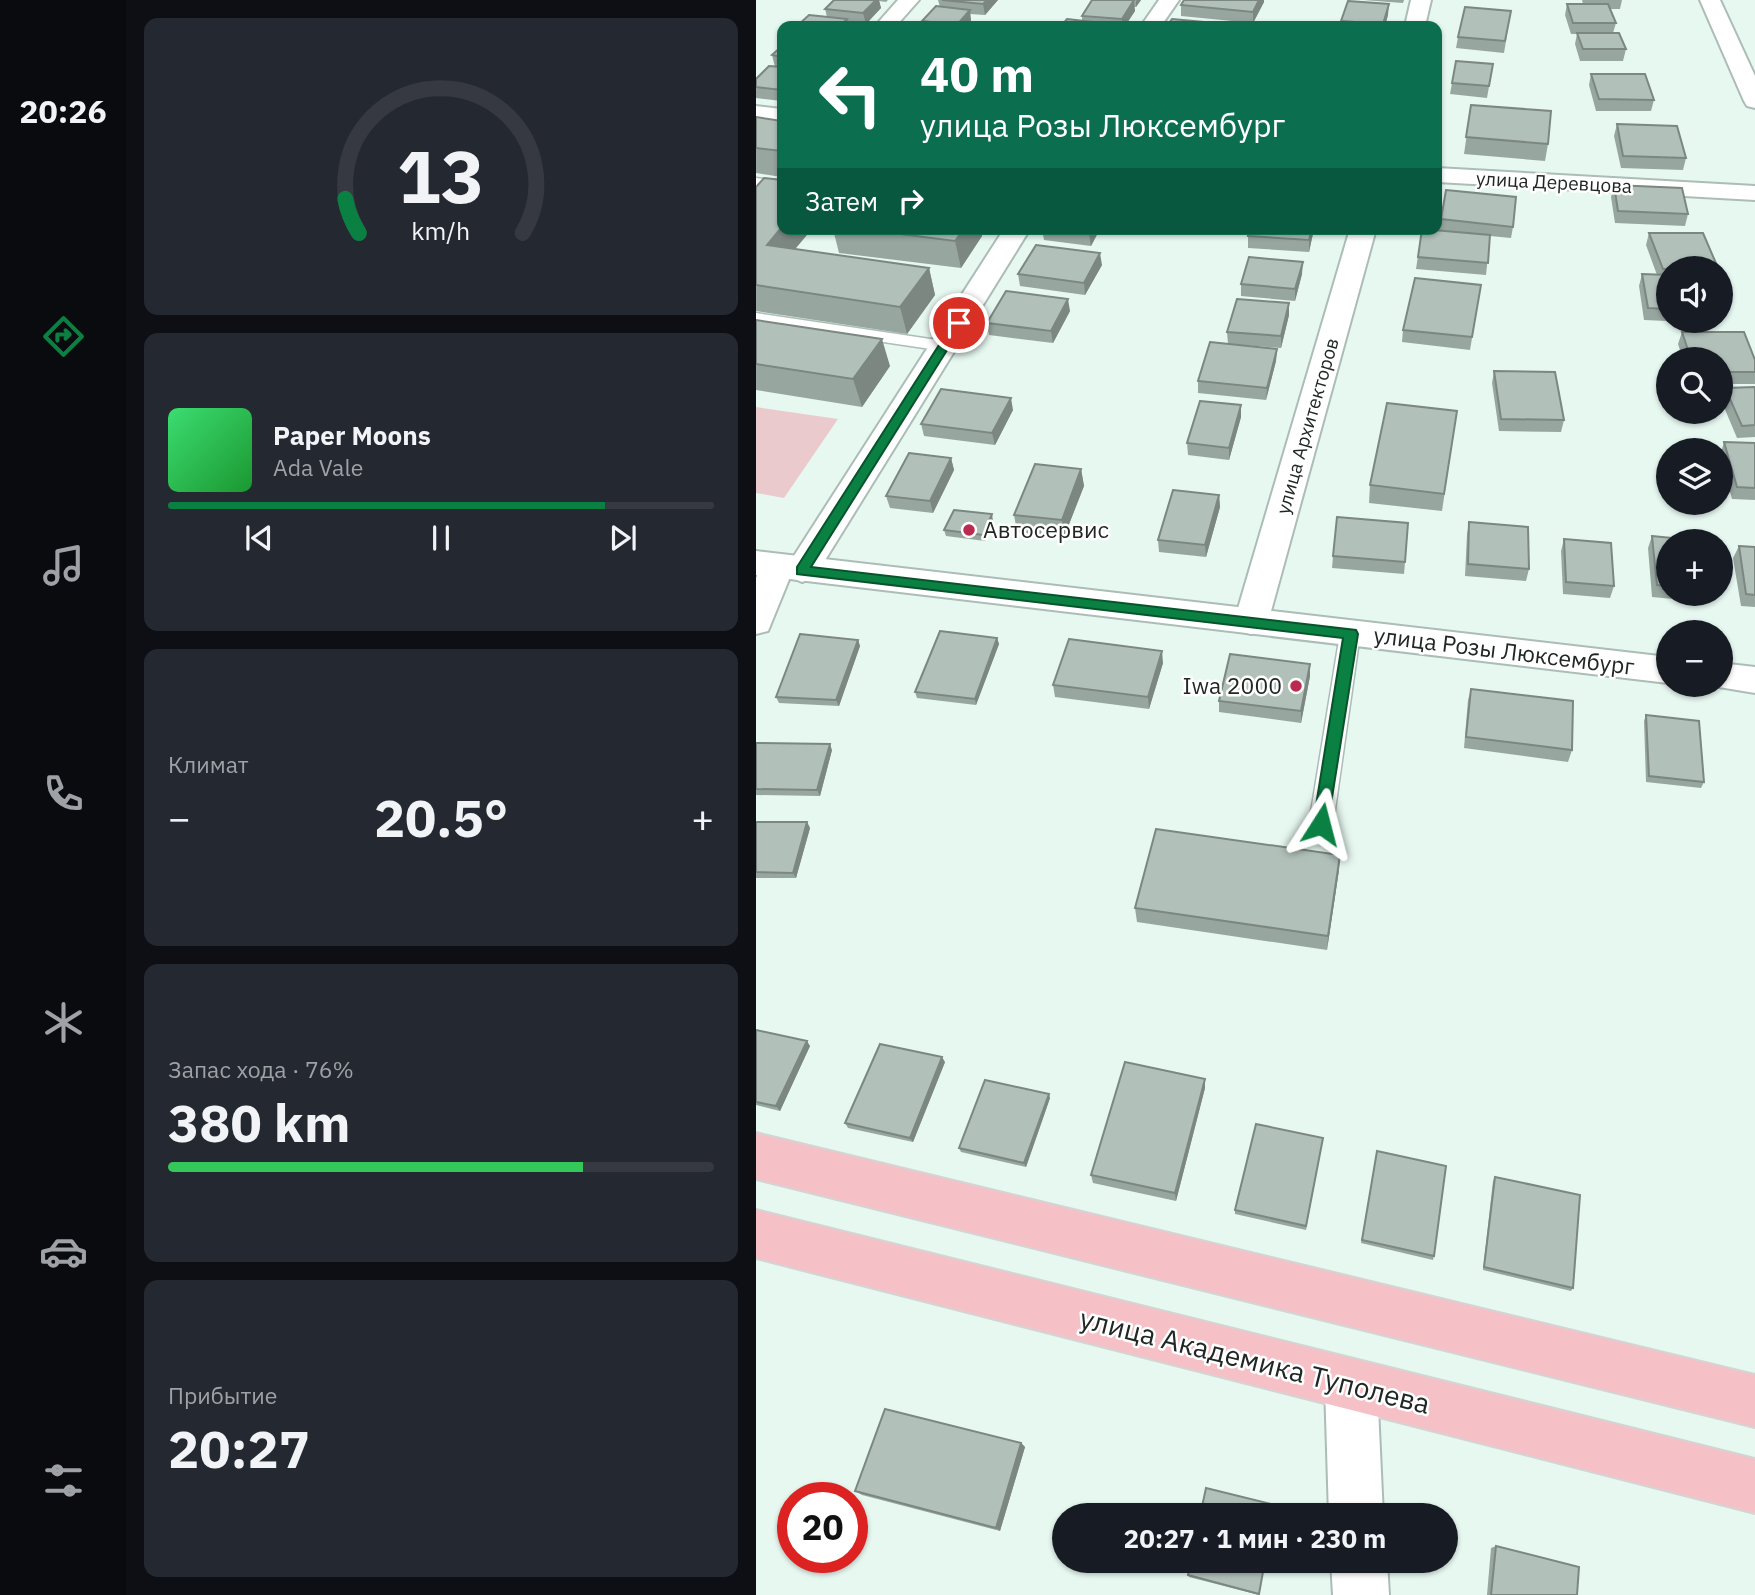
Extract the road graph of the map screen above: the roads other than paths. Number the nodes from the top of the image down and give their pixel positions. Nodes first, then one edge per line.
1 (909, 0) edge
2 (1168, 0) edge
3 (1421, 0) edge
4 (1710, 0) edge
5 (889, 21) edge
6 (1154, 21) edge
7 (1416, 21) edge
8 (1755, 101) edge
9 (756, 113) edge
10 (777, 115) edge
11 (1442, 175) edge
12 (756, 182) edge
13 (777, 185) edge
14 (1755, 193) edge
15 (1013, 235) edge
16 (1361, 235) edge
17 (756, 318) edge
18 (944, 346) junction
19 (778, 567) edge
20 (756, 622) edge
21 (1251, 622) junction
22 (1350, 634) junction
23 (1656, 669) edge
24 (1733, 677) edge
25 (1755, 680) edge
26 (1321, 824) dead end
27 (756, 1156) edge
28 (756, 1234) edge
29 (1351, 1385) junction
30 (1755, 1401) edge
31 (1755, 1486) edge
32 (1356, 1503) edge
33 (1360, 1573) edge
34 (1361, 1595) edge

1 - 5 street
2 - 6 street
3 - 7 street
4 - 8 street
9 - 10 street
11 - 14 street, улица Деревцова
12 - 13 lane
15 - 18 street
16 - 21 street, улица Архитекторов
17 - 18 lane
18 - 19 street
19 - 20 street
19 - 21 street, улица Розы Люксембург
21 - 22 street, улица Розы Люксембург
22 - 23 street, улица Розы Люксембург
22 - 26 lane
24 - 25 street
27 - 30 main road
28 - 29 main road, улица Академика Туполева
29 - 31 main road, улица Академика Туполева
29 - 32 street
33 - 34 street

